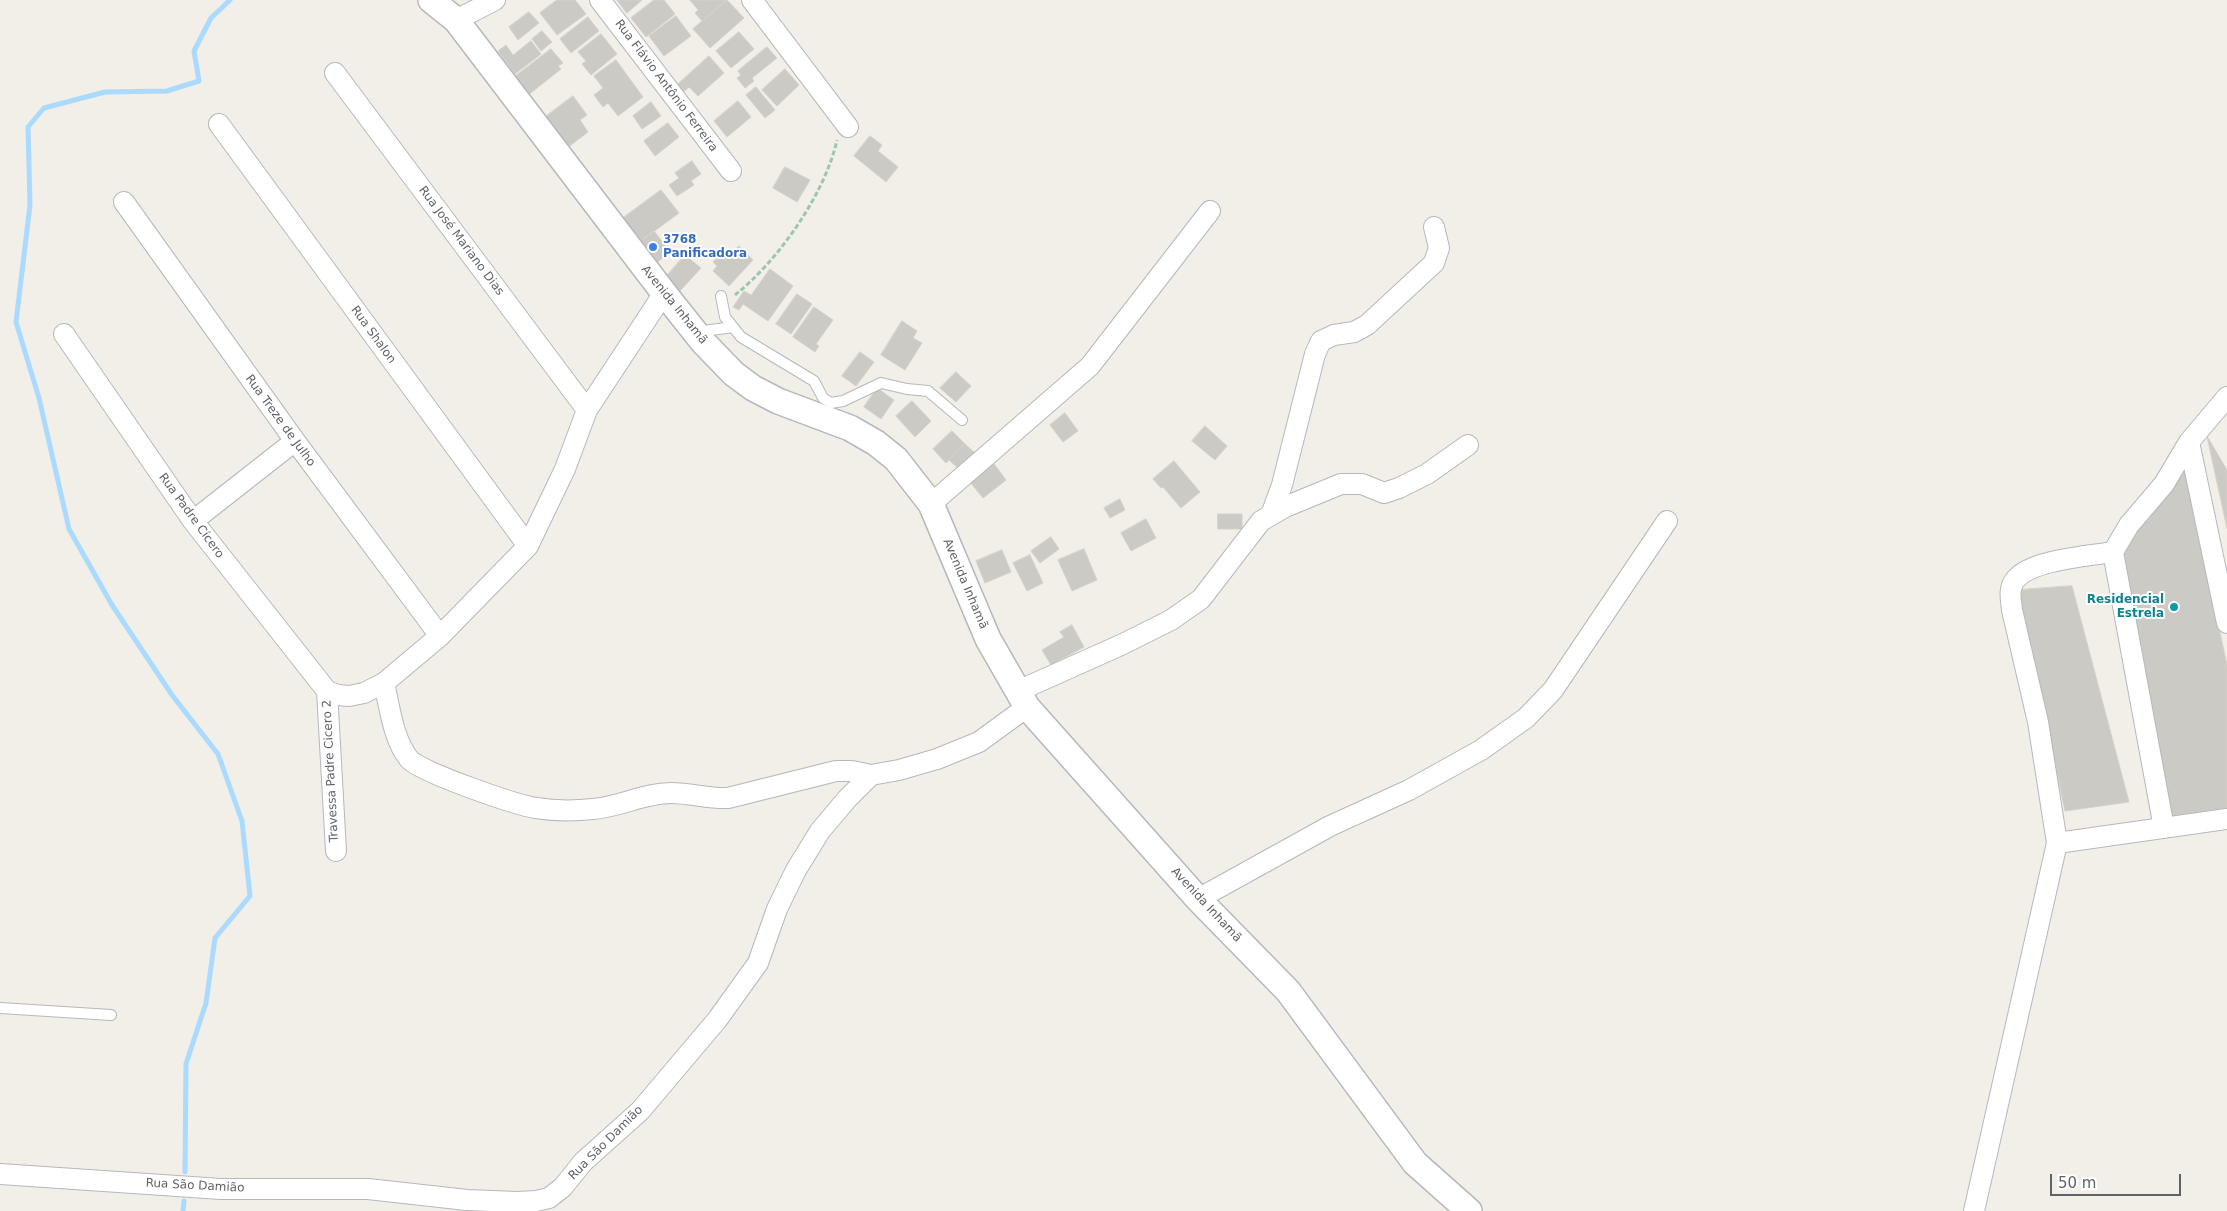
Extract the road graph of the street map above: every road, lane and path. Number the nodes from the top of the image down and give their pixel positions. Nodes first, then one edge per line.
1 (431, 0) edge
2 (495, 0) edge
3 (600, 0) edge
4 (752, 0) edge
5 (456, 20) junction
6 (334, 73) dead end
7 (845, 123) joint
8 (219, 124) dead end
9 (731, 171) dead end
10 (124, 202) dead end
11 (1210, 211) dead end
12 (1434, 226) dead end
13 (664, 293) junction
14 (722, 300) joint
15 (733, 327) junction
16 (696, 332) junction
17 (64, 334) dead end
18 (2226, 402) edge
19 (819, 406) junction
20 (587, 410) junction
21 (962, 420) dead end
22 (295, 441) junction
23 (2189, 442) junction
24 (1468, 445) dead end
25 (930, 504) junction
26 (1271, 515) junction
27 (1667, 520) dead end
28 (193, 521) junction
29 (528, 546) junction
30 (2113, 552) junction
31 (2227, 623) edge
32 (440, 636) junction
33 (384, 683) junction
34 (327, 691) junction
35 (1022, 699) junction
36 (871, 775) junction
37 (2227, 819) edge
38 (2164, 828) junction
39 (2057, 844) junction
40 (336, 851) dead end
41 (1198, 899) junction
42 (0, 1008) edge
43 (111, 1015) dead end
44 (0, 1174) edge
45 (1469, 1211) edge
46 (1974, 1211) edge

1 - 5 street, Avenida Inhamã
2 - 5 street
3 - 9 street, Rua Flávio Antônio Ferreira
4 - 7 street
5 - 13 street, Avenida Inhamã
6 - 20 street, Rua José Mariano Dias
7 - 14 path
8 - 29 street, Rua Shalon
10 - 22 street, Rua Treze de Julho
11 - 25 street
12 - 26 street
13 - 16 street, Avenida Inhamã
13 - 20 street
14 - 15 lane
15 - 16 lane
15 - 19 lane
16 - 19 street, Avenida Inhamã
17 - 28 street, Rua Padre Cícero
18 - 23 street
19 - 21 lane
19 - 25 street, Avenida Inhamã
20 - 29 street
22 - 28 street
22 - 32 street, Rua Treze de Julho
23 - 30 street
23 - 31 street
24 - 26 street
25 - 35 street, Avenida Inhamã
26 - 35 street
27 - 41 street
28 - 34 street, Rua Padre Cícero
29 - 32 street
30 - 38 street
30 - 39 street
32 - 33 street
33 - 34 street
33 - 36 street
34 - 40 street, Travessa Padre Cicero 2
35 - 36 street
35 - 41 street, Avenida Inhamã
36 - 44 street, Rua São Damião
37 - 38 street
38 - 39 street
39 - 46 street
41 - 45 street, Avenida Inhamã
42 - 43 lane

